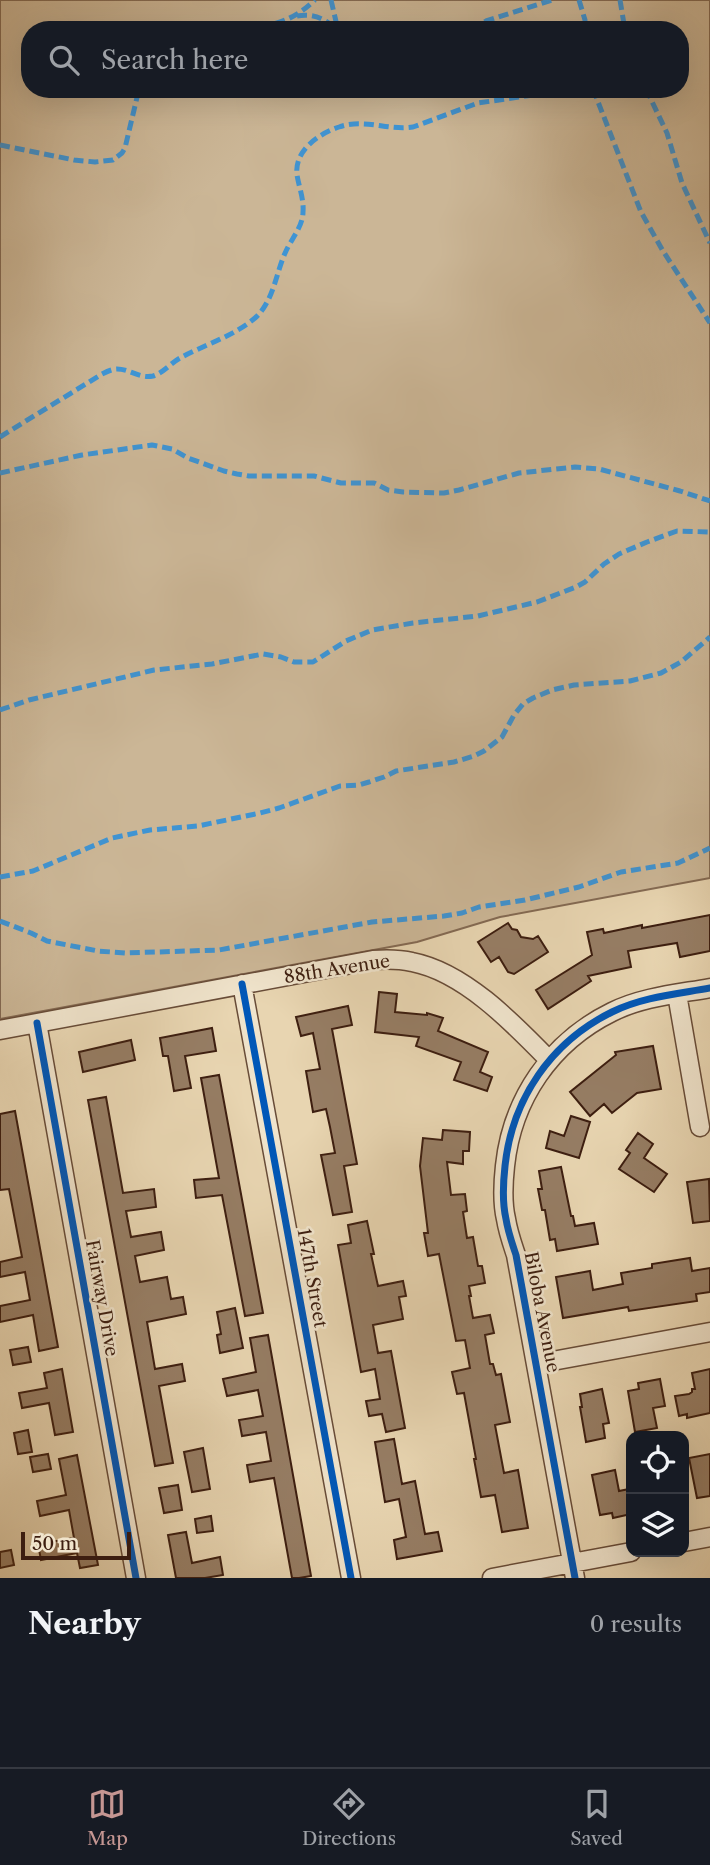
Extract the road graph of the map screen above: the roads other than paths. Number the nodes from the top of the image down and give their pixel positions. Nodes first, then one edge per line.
1 (242, 984) junction
2 (710, 988) edge
3 (677, 994) junction
4 (37, 1023) junction
5 (0, 1030) edge
6 (549, 1060) junction
7 (701, 1126) dead end
8 (710, 1332) edge
9 (536, 1364) junction
10 (710, 1538) edge
11 (689, 1541) edge
12 (626, 1554) edge
13 (573, 1570) edge
14 (136, 1578) edge
15 (351, 1578) edge
16 (492, 1578) edge

1 - 4 street, 88th Avenue
1 - 6 street, 88th Avenue
1 - 15 street, 147th Street
2 - 3 street
3 - 6 street
3 - 7 street
4 - 5 street, 88th Avenue
4 - 14 street, Fairway Drive
6 - 9 street, Biloba Avenue
8 - 9 street
9 - 13 street, Biloba Avenue
10 - 11 street
12 - 13 street
13 - 16 street

